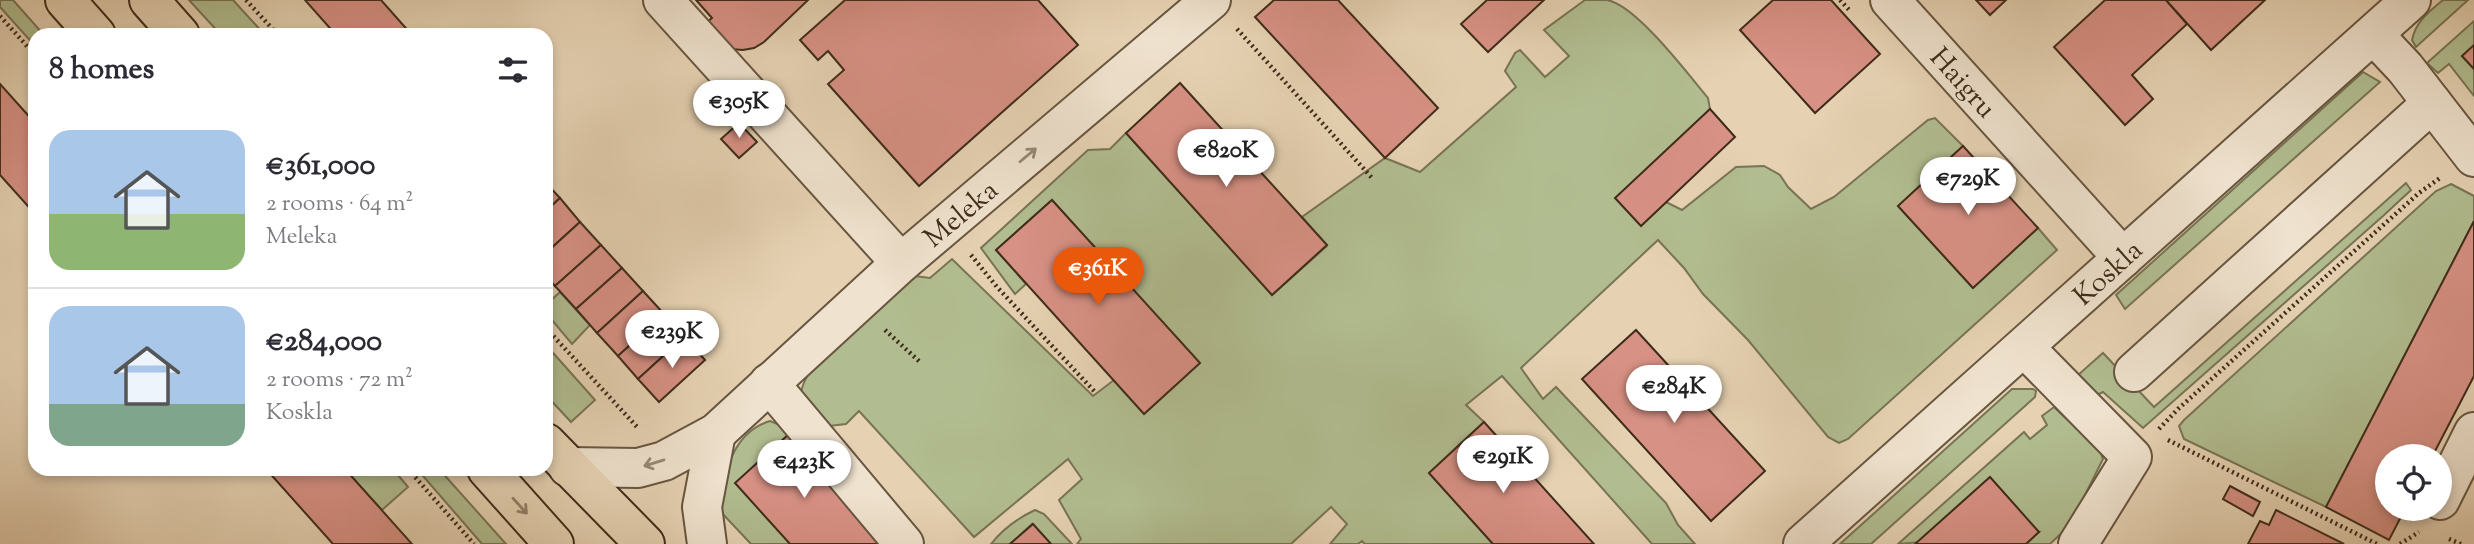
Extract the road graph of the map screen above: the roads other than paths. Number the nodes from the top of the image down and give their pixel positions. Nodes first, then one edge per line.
1 (65, 0) edge
2 (149, 0) edge
3 (663, 0) edge
4 (1890, 0) edge
5 (2411, 0) edge
6 (1220, 10) edge
7 (90, 28) edge
8 (174, 28) edge
9 (2374, 35) junction
10 (2432, 103) junction
11 (2472, 156) edge
12 (2123, 258) junction
13 (901, 263) junction
14 (2024, 347) junction
15 (2134, 372) dead end
16 (769, 383) junction
17 (2474, 432) edge
18 (716, 433) junction
19 (557, 455) edge
20 (2452, 472) edge
21 (492, 476) edge
22 (554, 544) edge
23 (645, 544) edge
24 (707, 544) edge
25 (904, 544) edge
26 (1803, 544) edge
27 (2078, 544) edge

1 - 7 main road
2 - 8 main road
3 - 13 street
4 - 12 street, Haigru
5 - 9 street, Koskla
13 -> 6 street, Meleka
9 - 10 street
9 - 12 street, Koskla
10 - 11 street
10 - 15 street
12 - 14 street, Koskla
13 - 16 street, Meleka
14 - 26 street, Koskla
14 - 27 street
16 - 18 street, Meleka
16 - 25 street
17 - 20 street
18 -> 19 street, Meleka
18 - 24 street
19 - 23 main road
21 -> 22 main road

